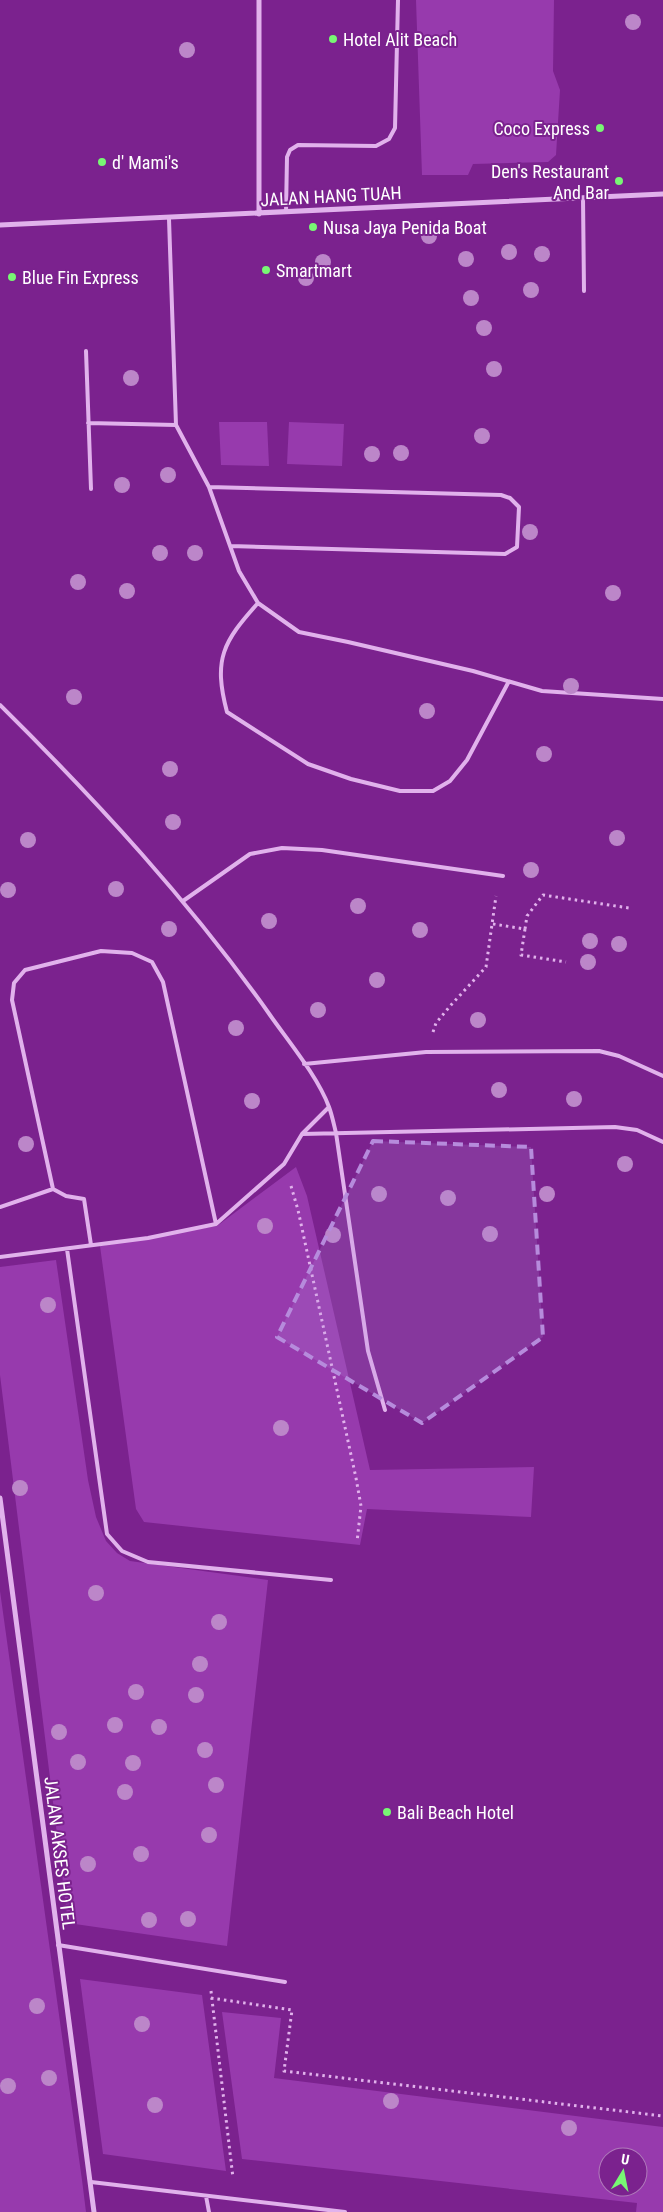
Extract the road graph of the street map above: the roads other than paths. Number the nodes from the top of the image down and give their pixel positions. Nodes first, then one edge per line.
1 (259, 0) edge
2 (398, 0) edge
3 (663, 194) edge
4 (583, 198) junction
5 (286, 212) junction
6 (259, 214) junction
7 (169, 219) junction
8 (0, 225) edge
9 (584, 291) dead end
10 (86, 351) dead end
11 (88, 422) junction
12 (176, 425) junction
13 (209, 488) junction
14 (91, 489) dead end
15 (230, 546) junction
16 (258, 603) junction
17 (508, 683) junction
18 (663, 699) edge
19 (0, 705) edge
20 (501, 875) road end
21 (183, 901) junction
22 (304, 1064) junction
23 (663, 1076) edge
24 (329, 1107) junction
25 (336, 1133) junction
26 (302, 1134) junction
27 (663, 1142) edge
28 (53, 1189) junction
29 (0, 1207) edge
30 (216, 1224) junction
31 (91, 1245) junction
32 (67, 1249) junction
33 (0, 1257) edge
34 (385, 1410) dead end
35 (0, 1498) edge
36 (331, 1580) dead end
37 (58, 1945) junction
38 (285, 1982) dead end
39 (90, 2182) junction
40 (206, 2196) junction
41 (94, 2212) edge
42 (209, 2212) edge
43 (345, 2212) edge

1 - 6 street
2 - 5 lane
3 - 4 street, JALAN HANG TUAH
4 - 5 street, JALAN HANG TUAH
4 - 9 lane
5 - 6 street, JALAN HANG TUAH
6 - 7 street, JALAN HANG TUAH
7 - 8 street, JALAN HANG TUAH
7 - 12 lane
10 - 11 lane
11 - 12 lane
11 - 14 lane
12 - 13 lane
13 - 15 lane
13 - 15 lane
15 - 16 lane
16 - 17 lane
16 - 17 lane
17 - 18 lane
19 - 21 lane
20 - 21 lane
21 - 22 lane
22 - 23 lane
22 - 24 lane
24 - 25 lane
24 - 26 lane
25 - 26 lane
25 - 27 lane
25 - 34 lane
26 - 30 lane
28 - 29 lane
28 - 30 lane
28 - 31 lane
30 - 31 lane
31 - 32 lane
32 - 33 lane
32 - 36 lane
35 - 37 street, JALAN AKSES HOTEL
37 - 38 lane
37 - 39 street, JALAN AKSES HOTEL
39 - 40 lane
39 - 41 street, JALAN AKSES HOTEL
40 - 42 lane
40 - 43 lane

